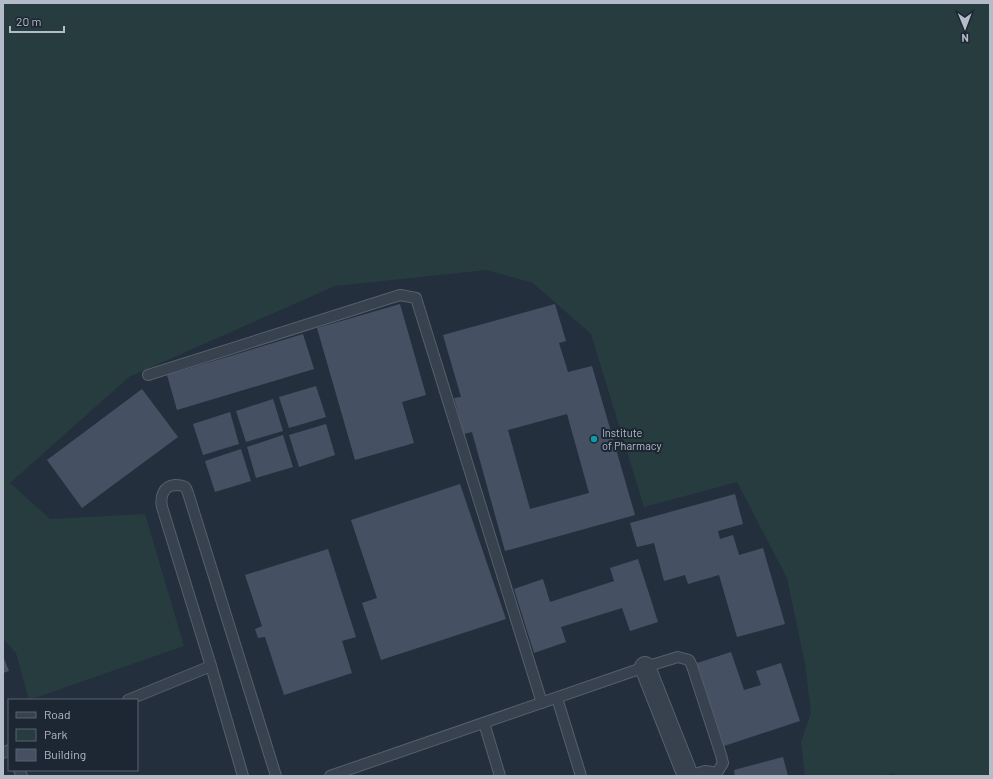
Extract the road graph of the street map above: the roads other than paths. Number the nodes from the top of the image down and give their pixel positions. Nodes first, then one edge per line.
1 (148, 375) dead end
2 (211, 666) junction
3 (645, 667) junction
4 (557, 698) junction
5 (130, 699) edge
6 (542, 703) junction
7 (484, 723) junction
8 (243, 776) edge
9 (276, 776) edge
10 (330, 776) edge
11 (500, 776) edge
12 (581, 776) edge
13 (688, 776) edge
14 (714, 776) edge

1 - 6 lane
2 - 5 lane
2 - 8 lane
2 - 9 lane
3 - 4 lane
3 - 13 street
3 - 14 lane
4 - 6 lane
4 - 12 lane
6 - 7 lane
7 - 10 lane
7 - 11 lane
13 - 14 lane

